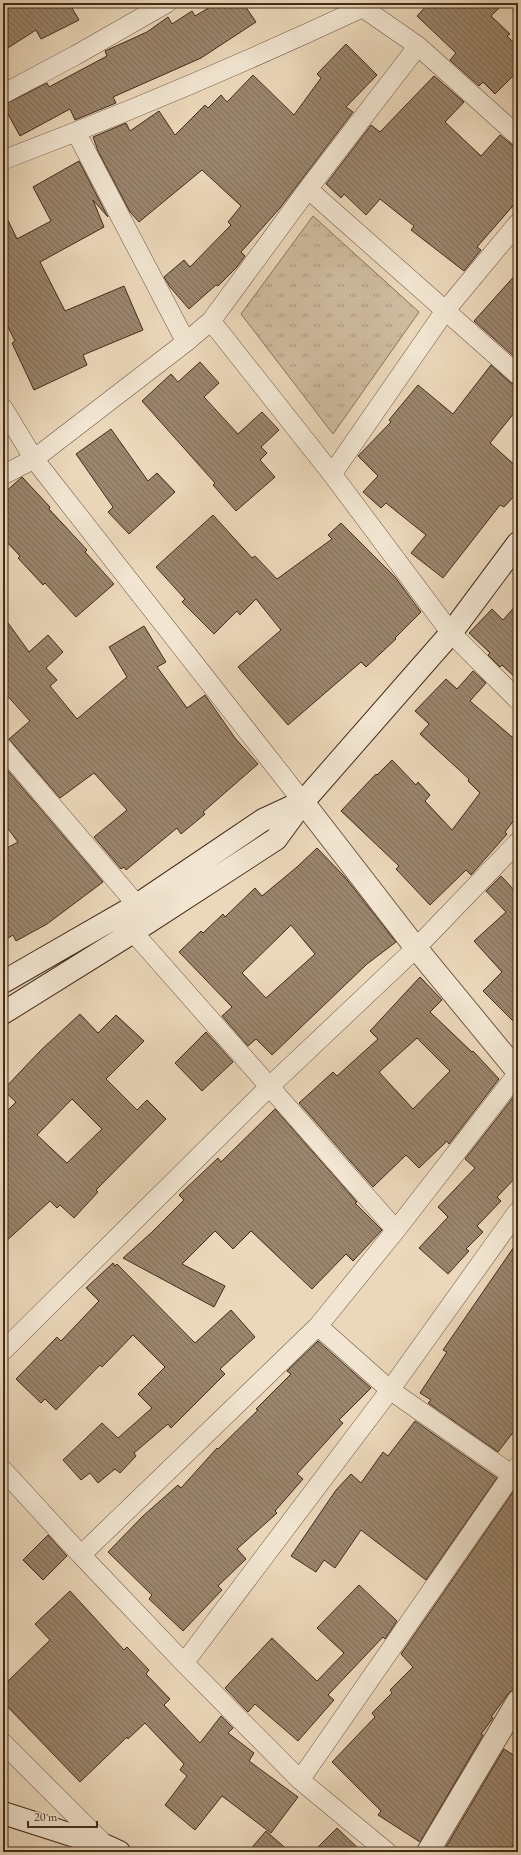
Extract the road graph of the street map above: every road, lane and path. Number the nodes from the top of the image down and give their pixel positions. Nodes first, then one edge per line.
1 (167, 3) edge
2 (359, 6) edge
3 (418, 46) junction
4 (3, 94) edge
5 (76, 132) junction
6 (518, 136) edge
7 (3, 160) edge
8 (308, 189) junction
9 (518, 223) edge
10 (445, 312) junction
11 (211, 321) junction
12 (186, 342) junction
13 (518, 375) edge
14 (3, 408) edge
15 (34, 460) junction
16 (332, 474) junction
17 (3, 475) edge
18 (518, 543) edge
19 (451, 633) junction
20 (518, 700) edge
21 (3, 748) edge
22 (303, 802) junction
23 (518, 842) edge
24 (137, 905) junction
25 (133, 932) junction
26 (416, 948) junction
27 (3, 982) edge
28 (3, 1013) edge
29 (518, 1073) edge
30 (269, 1087) junction
31 (518, 1211) edge
32 (396, 1230) junction
33 (318, 1326) junction
34 (3, 1350) edge
35 (390, 1390) junction
36 (3, 1470) edge
37 (516, 1473) edge
38 (81, 1555) junction
39 (184, 1663) junction
40 (518, 1701) edge
41 (3, 1743) edge
42 (300, 1780) junction
43 (3, 1813) edge
44 (112, 1849) edge
45 (387, 1852) edge
46 (428, 1852) edge

1 - 4 street
2 - 3 street
2 - 5 street
3 - 6 street
3 - 8 street
5 - 7 street
5 - 12 street
8 - 10 street
8 - 11 street
9 - 10 street
10 - 13 street
10 - 16 street
11 - 12 street
11 - 16 street
12 - 15 street
14 - 15 street
15 - 17 street
15 - 22 street
16 - 19 street
18 - 19 main road
19 - 20 street
19 - 22 main road
21 - 24 street
22 - 24 main road
22 - 25 main road
22 - 26 main road
23 - 26 street
24 - 27 main road
25 - 28 main road
25 - 30 street
26 - 29 main road
26 - 30 street
29 - 32 street
30 - 32 street
30 - 34 street
31 - 35 street
32 - 33 street
33 - 35 street
33 - 38 street
35 - 37 street
35 - 39 street
36 - 38 street
37 - 42 street
38 - 39 street
39 - 42 street
40 - 46 main road
41 - 44 street
42 - 45 street
43 - 44 main road

